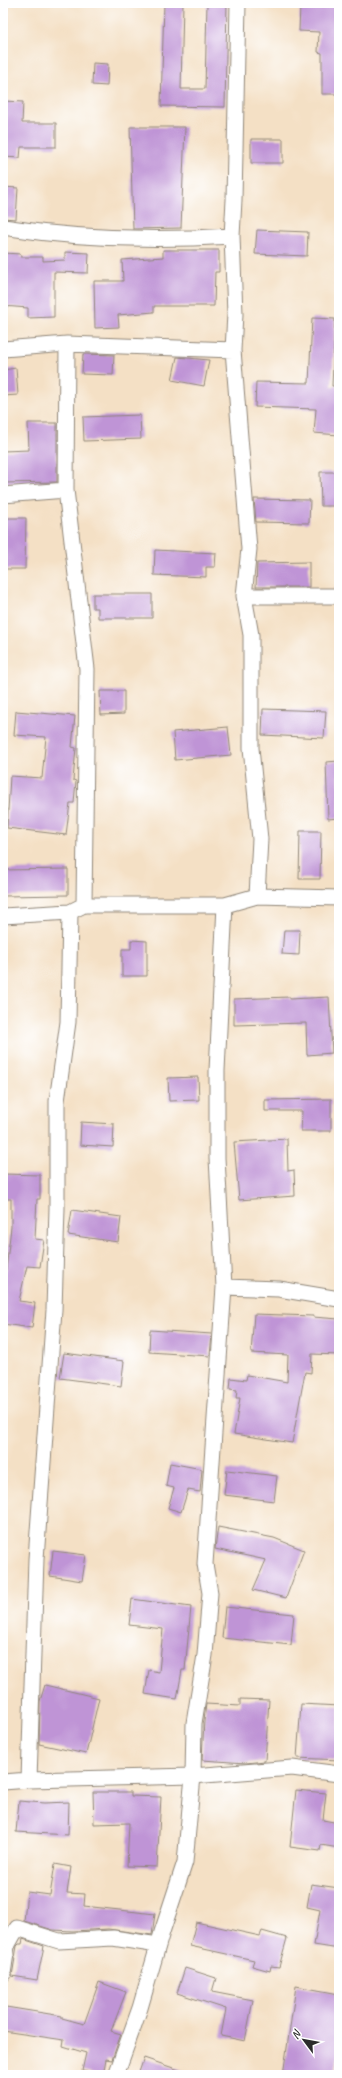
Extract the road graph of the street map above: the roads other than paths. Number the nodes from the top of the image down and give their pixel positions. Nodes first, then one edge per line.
1 (238, 3) edge
2 (3, 227) edge
3 (232, 236) junction
4 (67, 344) junction
5 (3, 349) edge
6 (233, 350) junction
7 (66, 490) junction
8 (3, 495) edge
9 (244, 596) junction
10 (339, 596) edge
11 (257, 896) junction
12 (339, 898) edge
13 (225, 905) junction
14 (84, 906) junction
15 (70, 912) junction
16 (3, 916) edge
17 (224, 1287) junction
18 (339, 1299) edge
19 (339, 1774) edge
20 (193, 1776) junction
21 (29, 1780) junction
22 (3, 1782) edge
23 (158, 1945) junction
24 (3, 1974) edge
25 (116, 2075) edge

1 - 3 street
2 - 3 street
3 - 6 street
4 - 5 street
4 - 6 street
4 - 7 street
6 - 9 street
7 - 8 street
7 - 14 street
9 - 10 street
9 - 11 street
11 - 12 street
11 - 13 street
13 - 14 street
13 - 17 street
14 - 15 street
15 - 16 street
15 - 21 street
17 - 18 street
17 - 20 street
19 - 20 street
20 - 21 street
20 - 23 street
21 - 22 street
23 - 24 street
23 - 25 street

